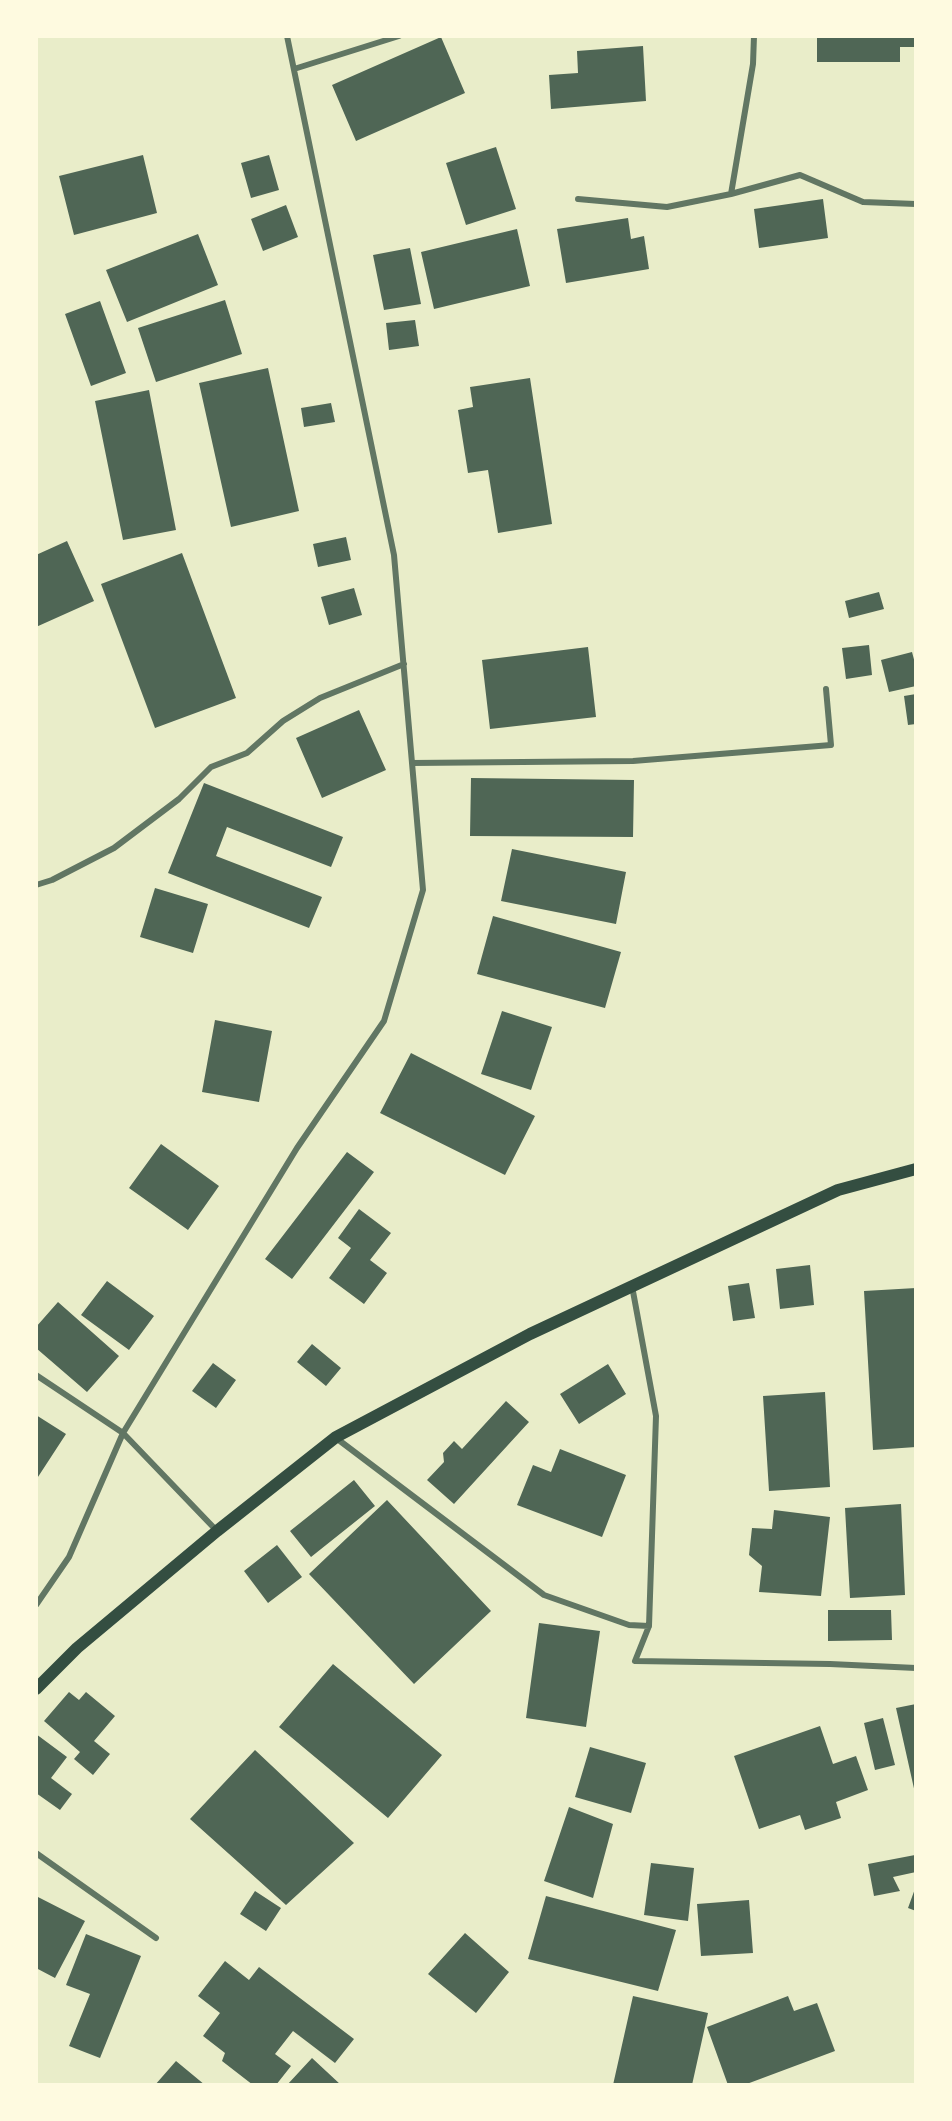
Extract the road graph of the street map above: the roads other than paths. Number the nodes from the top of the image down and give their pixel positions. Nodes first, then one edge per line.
1 (287, 36) edge
2 (399, 36) edge
3 (754, 36) edge
4 (294, 69) junction
5 (731, 194) junction
6 (578, 199) dead end
7 (916, 204) edge
8 (404, 664) junction
9 (826, 689) dead end
10 (412, 763) junction
11 (36, 885) edge
12 (916, 1169) edge
13 (632, 1286) junction
14 (36, 1375) edge
15 (123, 1433) junction
16 (336, 1437) junction
17 (217, 1531) junction
18 (36, 1605) edge
19 (649, 1626) junction
20 (916, 1668) edge
21 (36, 1689) edge
22 (36, 1853) edge
23 (156, 1938) dead end

1 - 4 street
2 - 4 street
3 - 5 street
4 - 8 street
5 - 6 street
5 - 7 street
8 - 10 street
8 - 11 street
9 - 10 street
10 - 15 street
12 - 13 main road
13 - 16 main road
13 - 19 street
14 - 15 street
15 - 17 street
15 - 18 street
16 - 17 main road
16 - 19 street
17 - 21 main road
19 - 20 street
22 - 23 street

